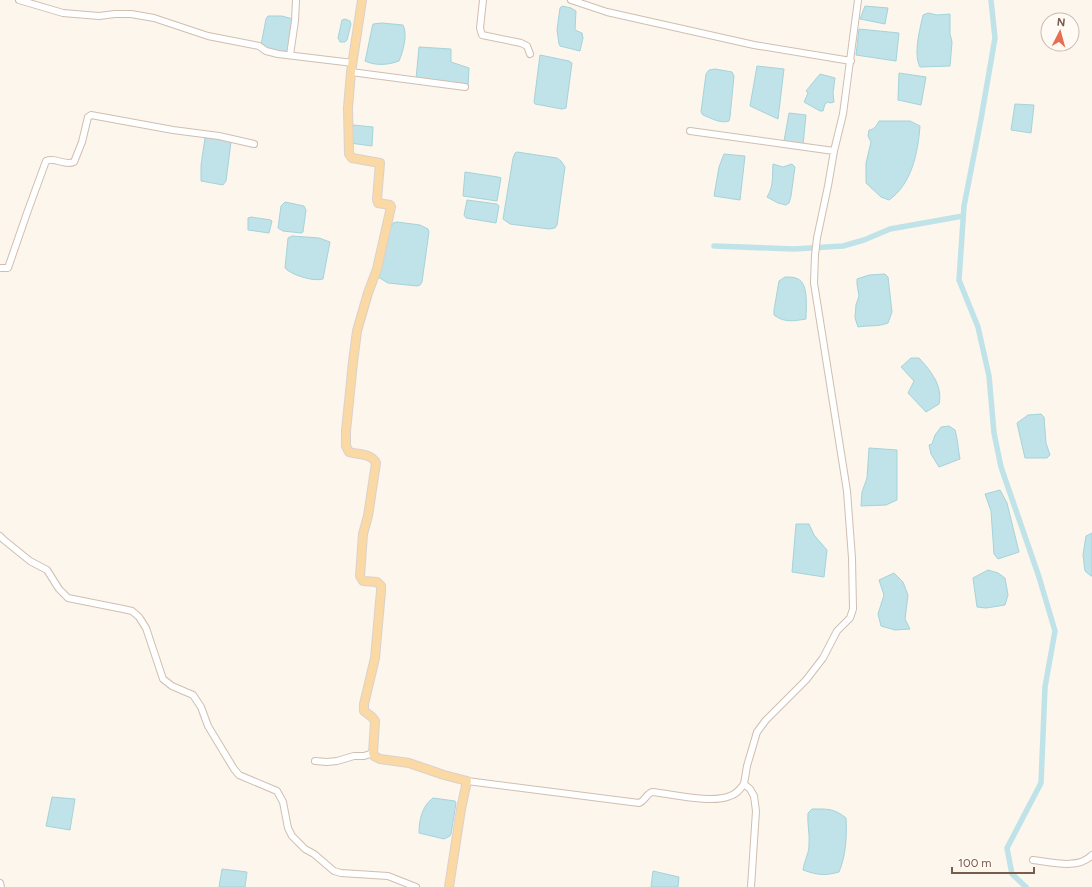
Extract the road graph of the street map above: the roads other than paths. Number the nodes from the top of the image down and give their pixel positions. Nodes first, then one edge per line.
1 (19, 0) edge
2 (296, 0) edge
3 (362, 0) edge
4 (483, 0) edge
5 (571, 0) edge
6 (858, 0) edge
7 (530, 54) dead end
8 (290, 55) junction
9 (851, 61) junction
10 (353, 63) junction
11 (351, 72) junction
12 (465, 87) dead end
13 (690, 131) dead end
14 (254, 144) dead end
15 (834, 151) junction
16 (0, 268) edge
17 (0, 536) edge
18 (372, 753) junction
19 (314, 761) dead end
20 (467, 781) junction
21 (744, 784) junction
22 (1092, 855) edge
23 (1033, 860) dead end
24 (0, 883) edge
25 (2, 887) edge
26 (416, 887) edge
27 (449, 887) edge
28 (751, 887) edge

1 - 8 street
2 - 8 street
3 - 10 main road
4 - 7 street
5 - 9 street
6 - 9 street
8 - 10 street
9 - 15 street
10 - 11 main road
11 - 12 street
11 - 18 main road
13 - 15 street
14 - 16 street
15 - 21 street
17 - 26 street
18 - 19 street
18 - 20 main road
20 - 21 street
20 - 27 main road
21 - 28 street
22 - 23 street
24 - 25 street

